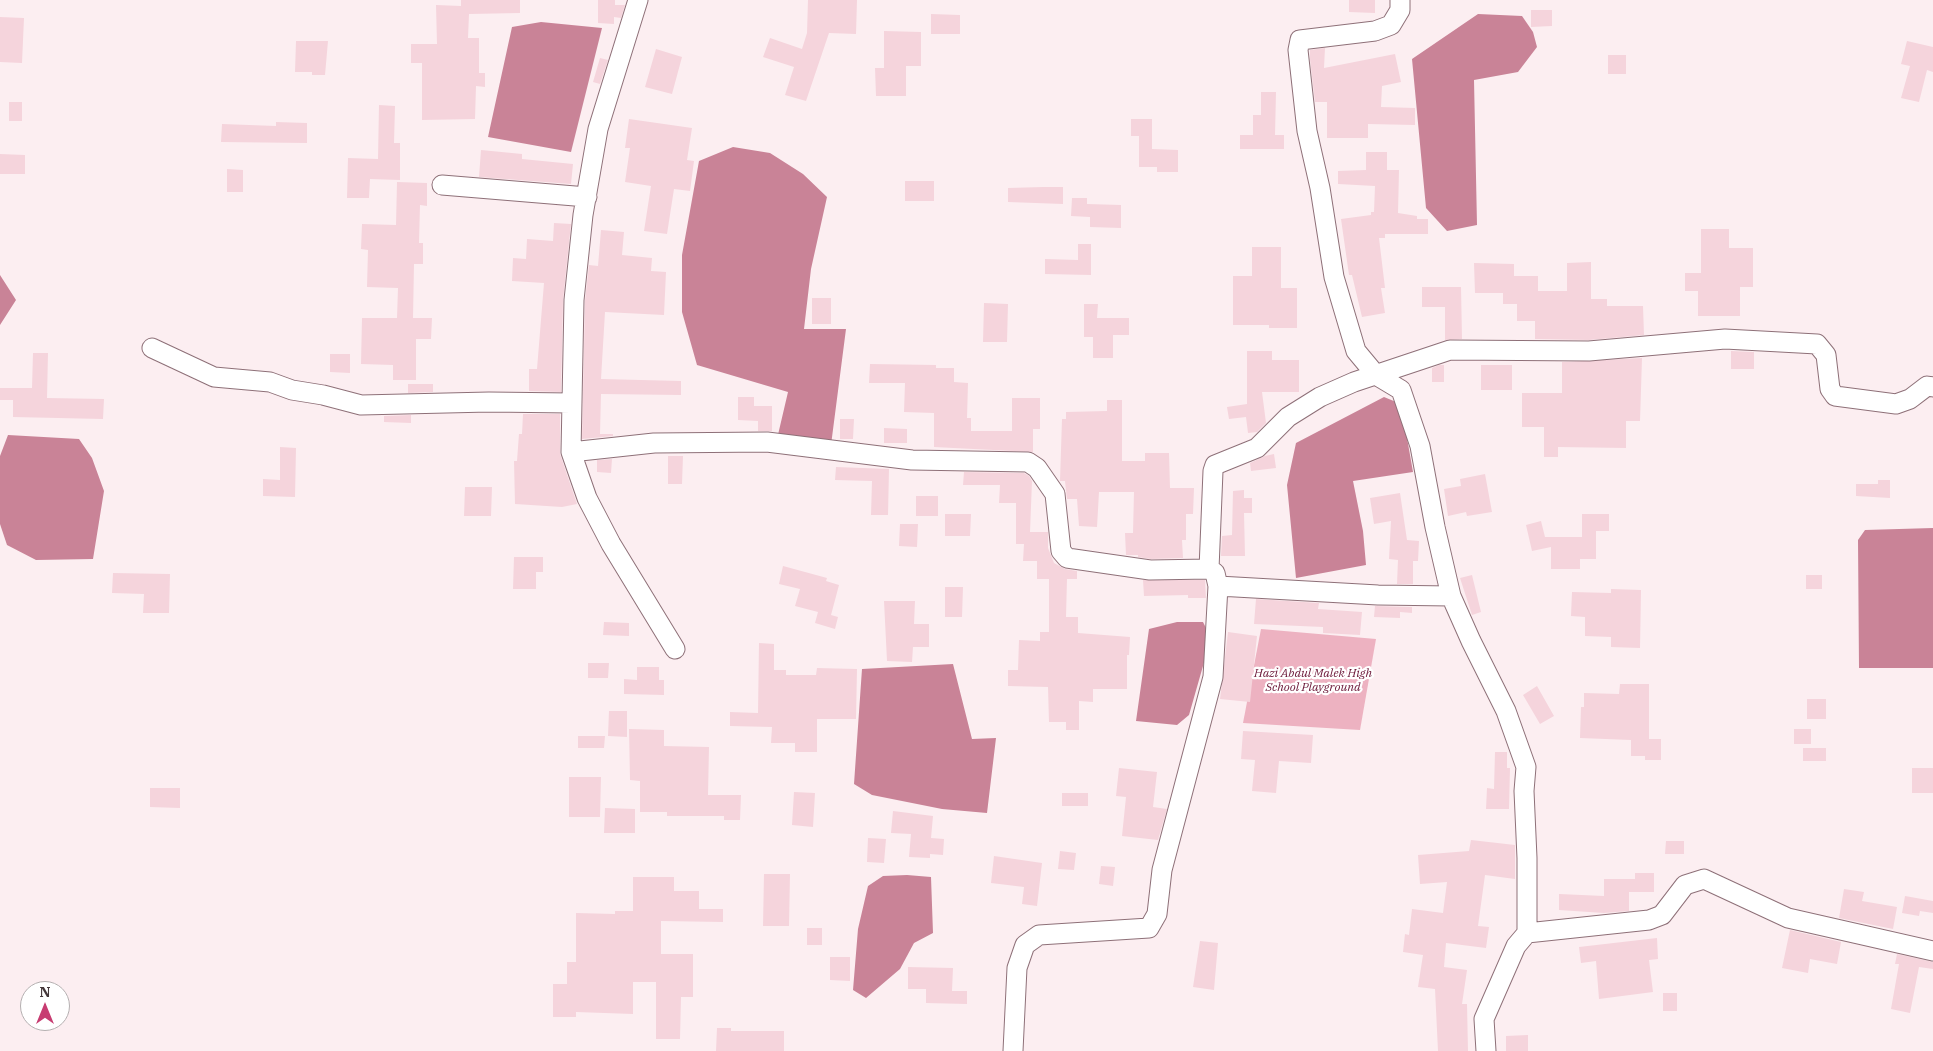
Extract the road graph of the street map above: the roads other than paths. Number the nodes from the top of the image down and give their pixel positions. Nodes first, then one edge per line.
1 (638, 0) edge
2 (1400, 0) edge
3 (442, 185) dead end
4 (587, 197) junction
5 (152, 348) dead end
6 (1376, 375) junction
7 (1933, 387) edge
8 (570, 403) junction
9 (570, 452) junction
10 (1209, 569) junction
11 (1218, 586) junction
12 (1451, 596) junction
13 (675, 649) dead end
14 (1527, 933) junction
15 (1933, 951) edge
16 (1013, 1051) edge
17 (1486, 1051) edge

1 - 4 street
2 - 6 street
3 - 4 street
4 - 8 street
5 - 8 street
6 - 7 street
6 - 10 street
6 - 12 street
8 - 9 street
9 - 10 street
9 - 13 street
10 - 11 street
11 - 12 street
11 - 16 street
12 - 14 street
14 - 15 street
14 - 17 street

